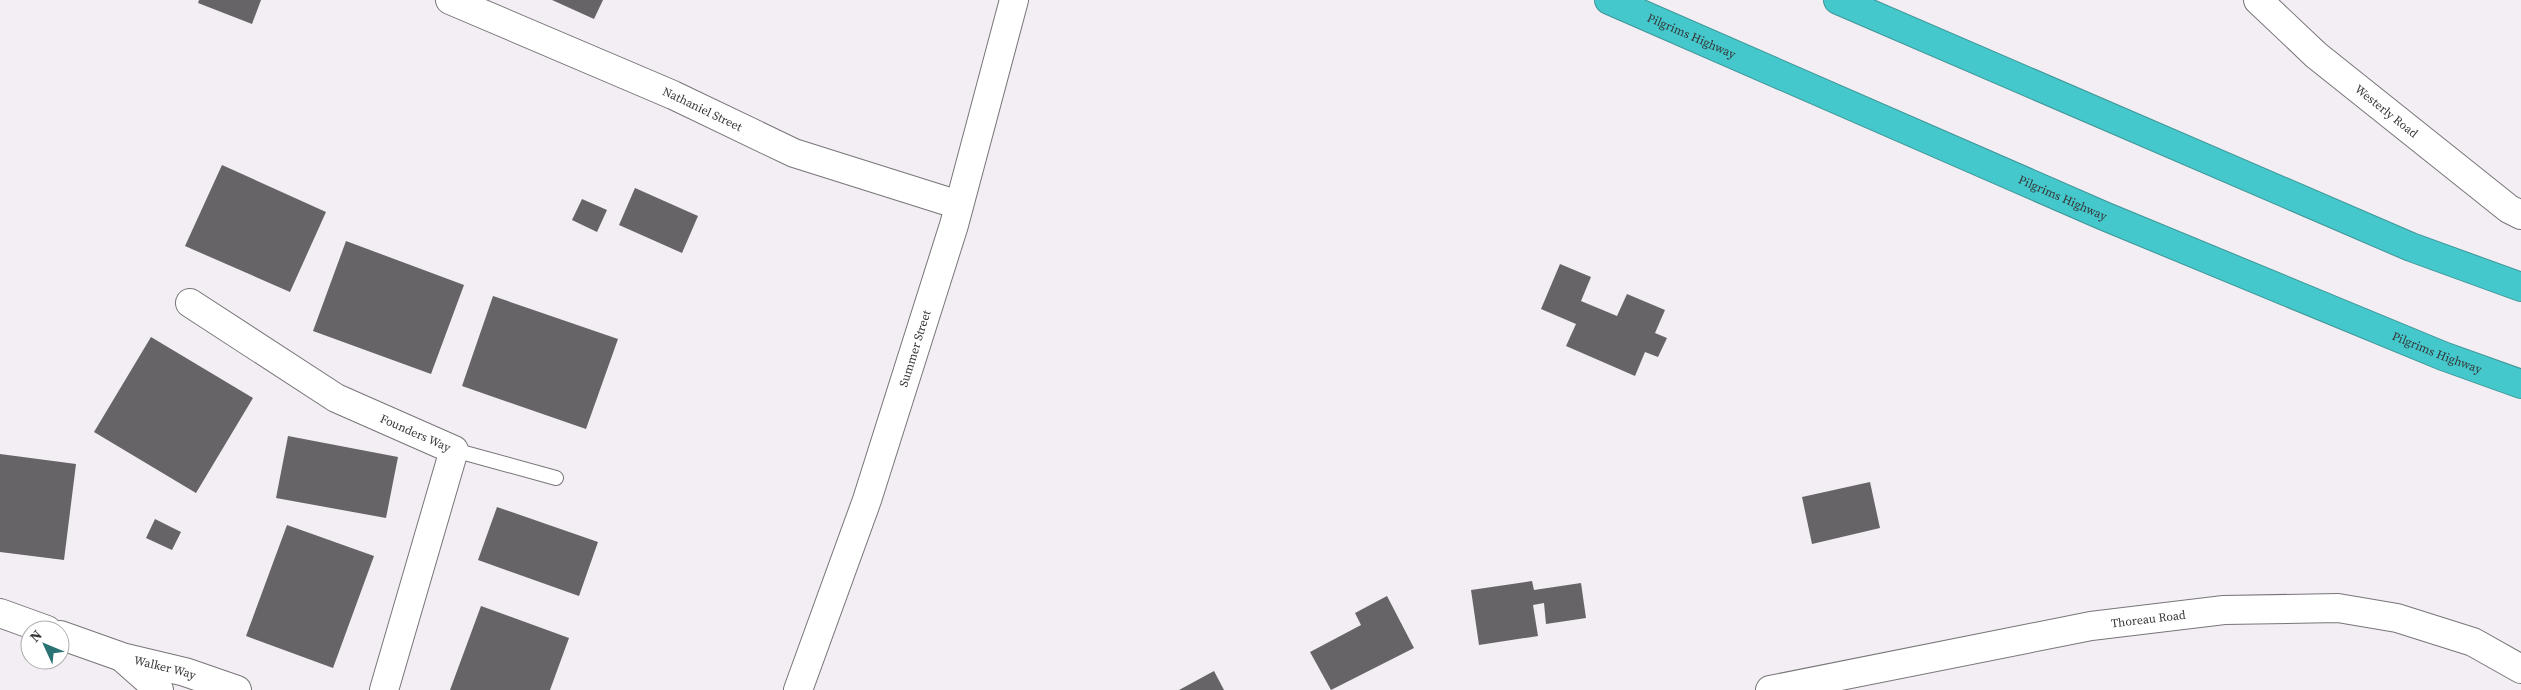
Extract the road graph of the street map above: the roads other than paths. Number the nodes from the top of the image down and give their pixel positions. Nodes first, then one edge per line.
1 (450, 0) edge
2 (1014, 0) edge
3 (1608, 0) edge
4 (1838, 0) edge
5 (2258, 0) edge
6 (959, 205) junction
7 (2521, 215) edge
8 (2521, 287) edge
9 (190, 303) dead end
10 (2521, 384) edge
11 (454, 450) junction
12 (556, 478) dead end
13 (0, 613) edge
14 (20, 620) edge
15 (70, 639) edge
16 (122, 658) junction
17 (2521, 669) edge
18 (158, 690) edge
19 (237, 690) edge
20 (384, 690) edge
21 (798, 690) edge
22 (1770, 690) edge

1 - 6 street, Nathaniel Street
2 - 6 street, Summer Street
3 - 10 highway, Pilgrims Highway
4 - 8 highway
5 - 7 street, Westerly Road
6 - 21 street, Summer Street
9 - 11 street, Founders Way
11 - 12 lane
11 - 20 street, Founders Way
13 - 14 street
15 - 16 street, Walker Way
16 - 18 street, Walker Way
16 - 19 street, Walker Way
17 - 22 street, Thoreau Road

